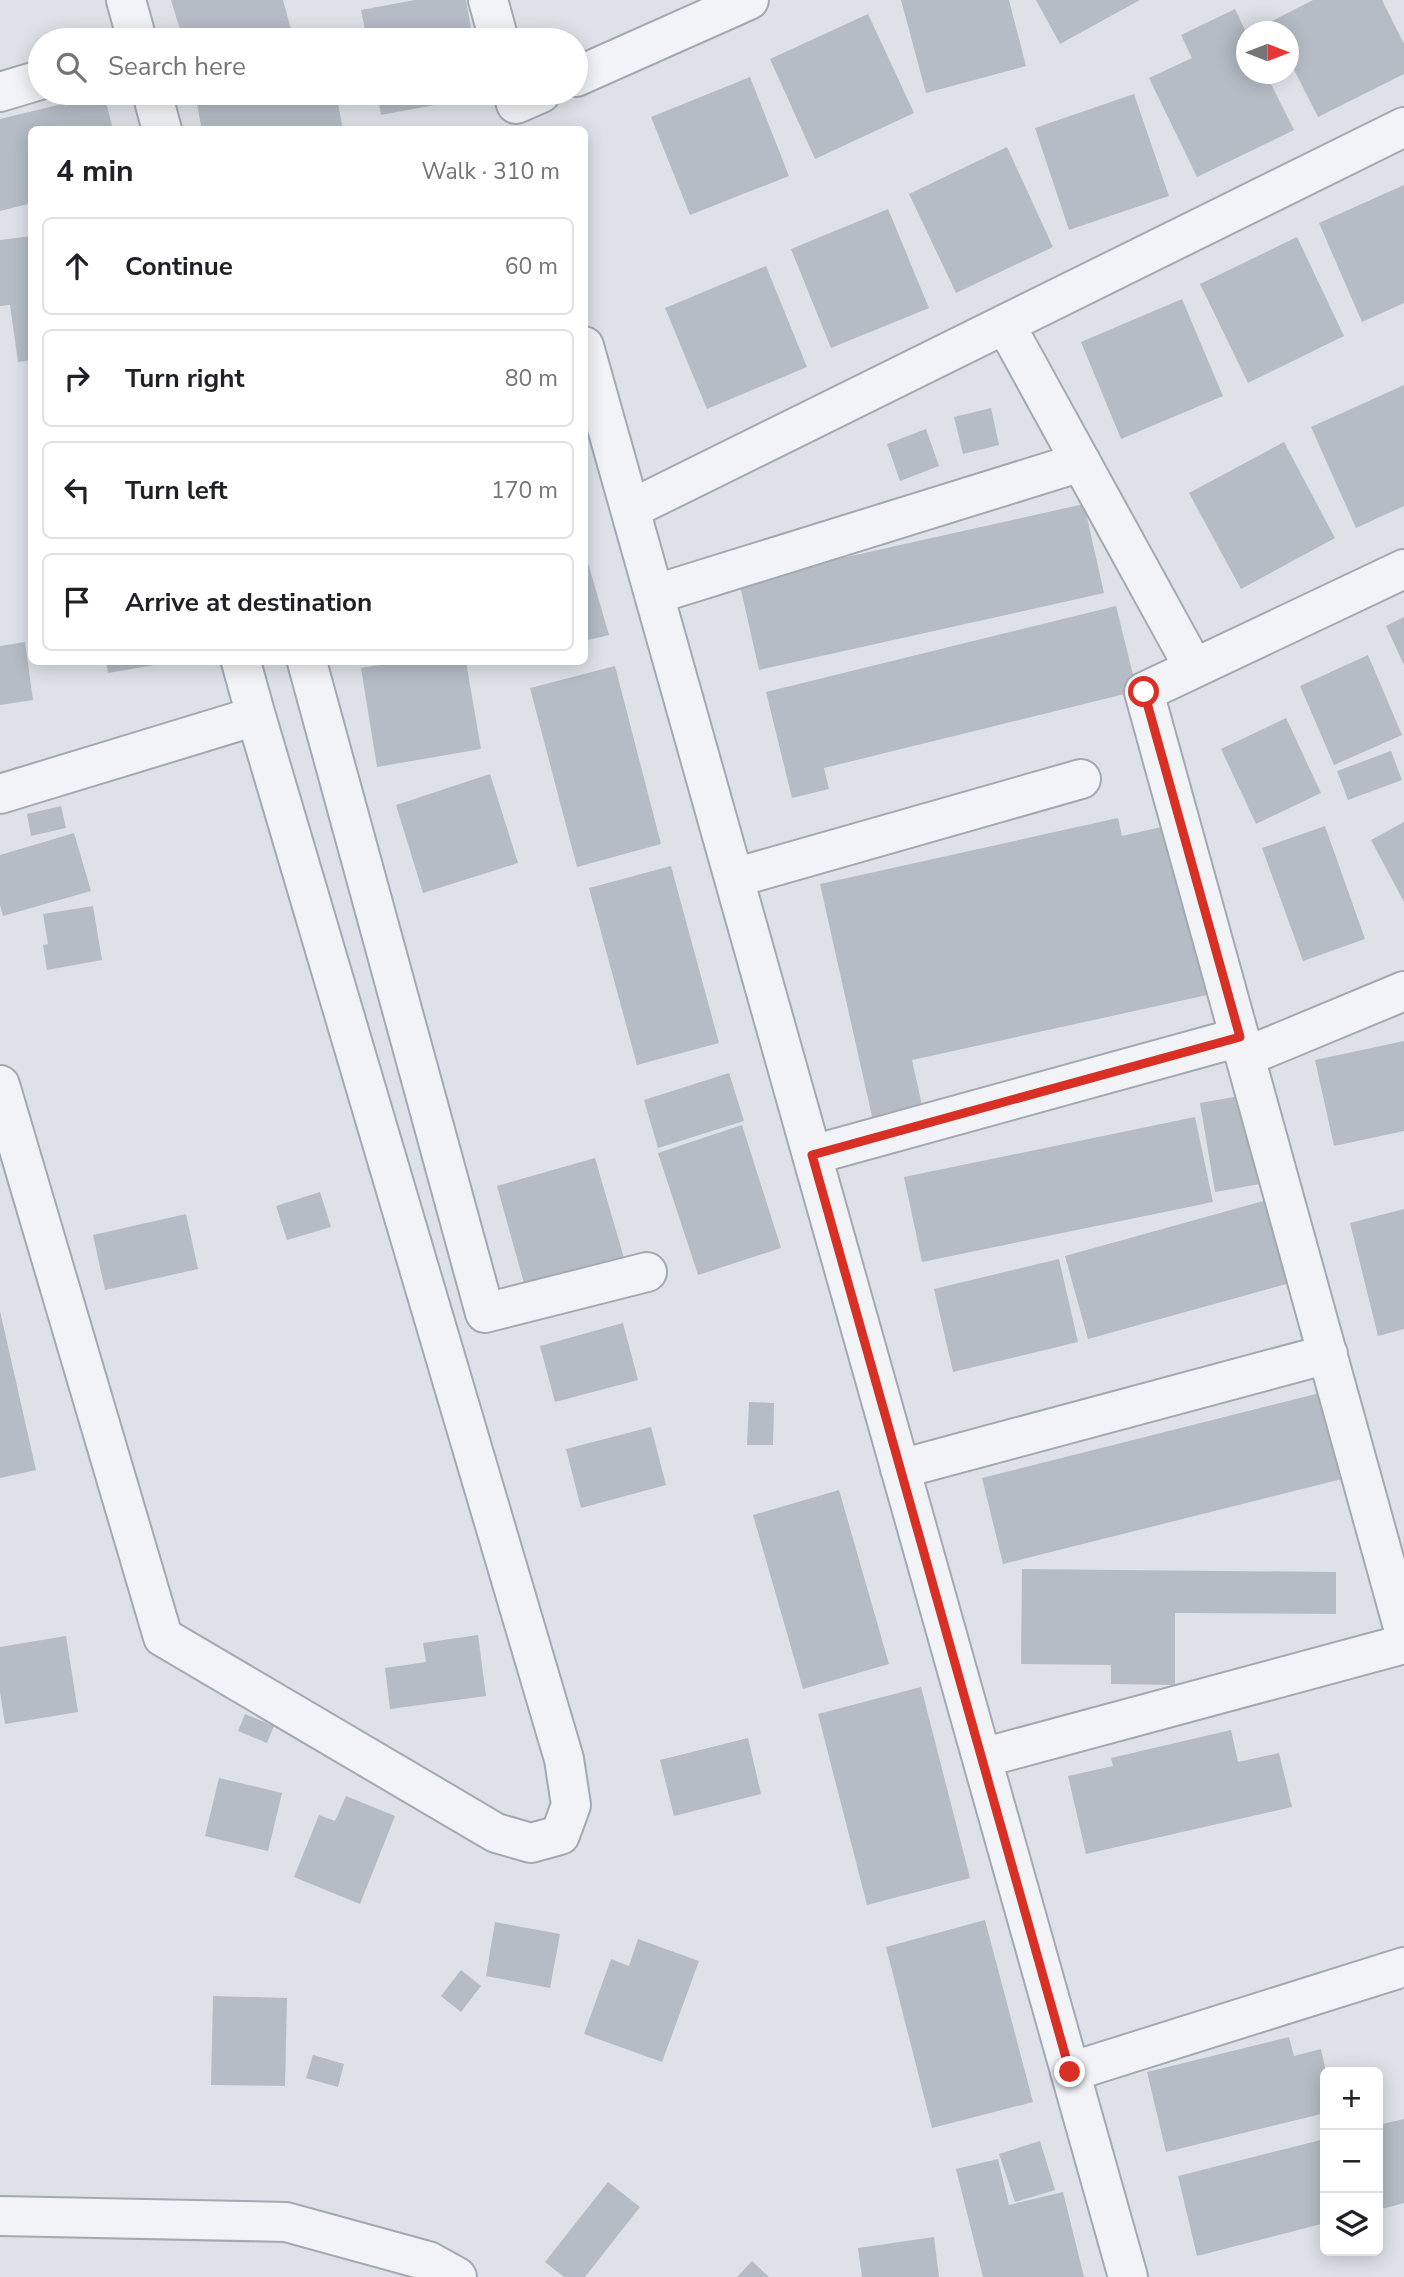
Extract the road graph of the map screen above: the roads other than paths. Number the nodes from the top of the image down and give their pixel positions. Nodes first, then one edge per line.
1 (127, 0) edge
2 (488, 0) edge
3 (737, 3) edge
4 (134, 28) edge
5 (496, 28) edge
6 (588, 71) edge
7 (28, 84) edge
8 (0, 92) edge
9 (155, 105) edge
10 (161, 126) edge
11 (1404, 127) edge
12 (1005, 324) junction
13 (588, 360) edge
14 (1081, 461) junction
15 (631, 509) junction
16 (1404, 569) edge
17 (656, 594) junction
18 (242, 665) edge
19 (308, 665) edge
20 (1194, 668) junction
21 (257, 716) junction
22 (1081, 779) dead end
23 (0, 794) edge
24 (734, 878) junction
25 (1404, 991) edge
26 (1243, 1047) junction
27 (0, 1085) edge
28 (812, 1155) junction
29 (647, 1272) dead end
30 (1328, 1354) junction
31 (900, 1468) junction
32 (1404, 1631) edge
33 (1404, 1644) edge
34 (982, 1758) junction
35 (1404, 1967) edge
36 (1070, 2072) junction
37 (0, 2216) edge
38 (457, 2277) edge
39 (1128, 2277) edge

1 - 4 street
2 - 5 street
3 - 6 street
7 - 8 street
9 - 10 street
11 - 12 street
12 - 14 street
12 - 15 street
13 - 15 street
14 - 17 street
14 - 20 street
15 - 17 street
16 - 20 street
17 - 24 street
18 - 21 street
19 - 29 street
20 - 26 street
21 - 23 street
21 - 27 street
22 - 24 street
24 - 28 street
25 - 26 street
26 - 28 street
26 - 30 street
28 - 31 street
30 - 31 street
30 - 32 street
31 - 34 street
33 - 34 street
34 - 36 street
35 - 36 street
36 - 39 street
37 - 38 street

